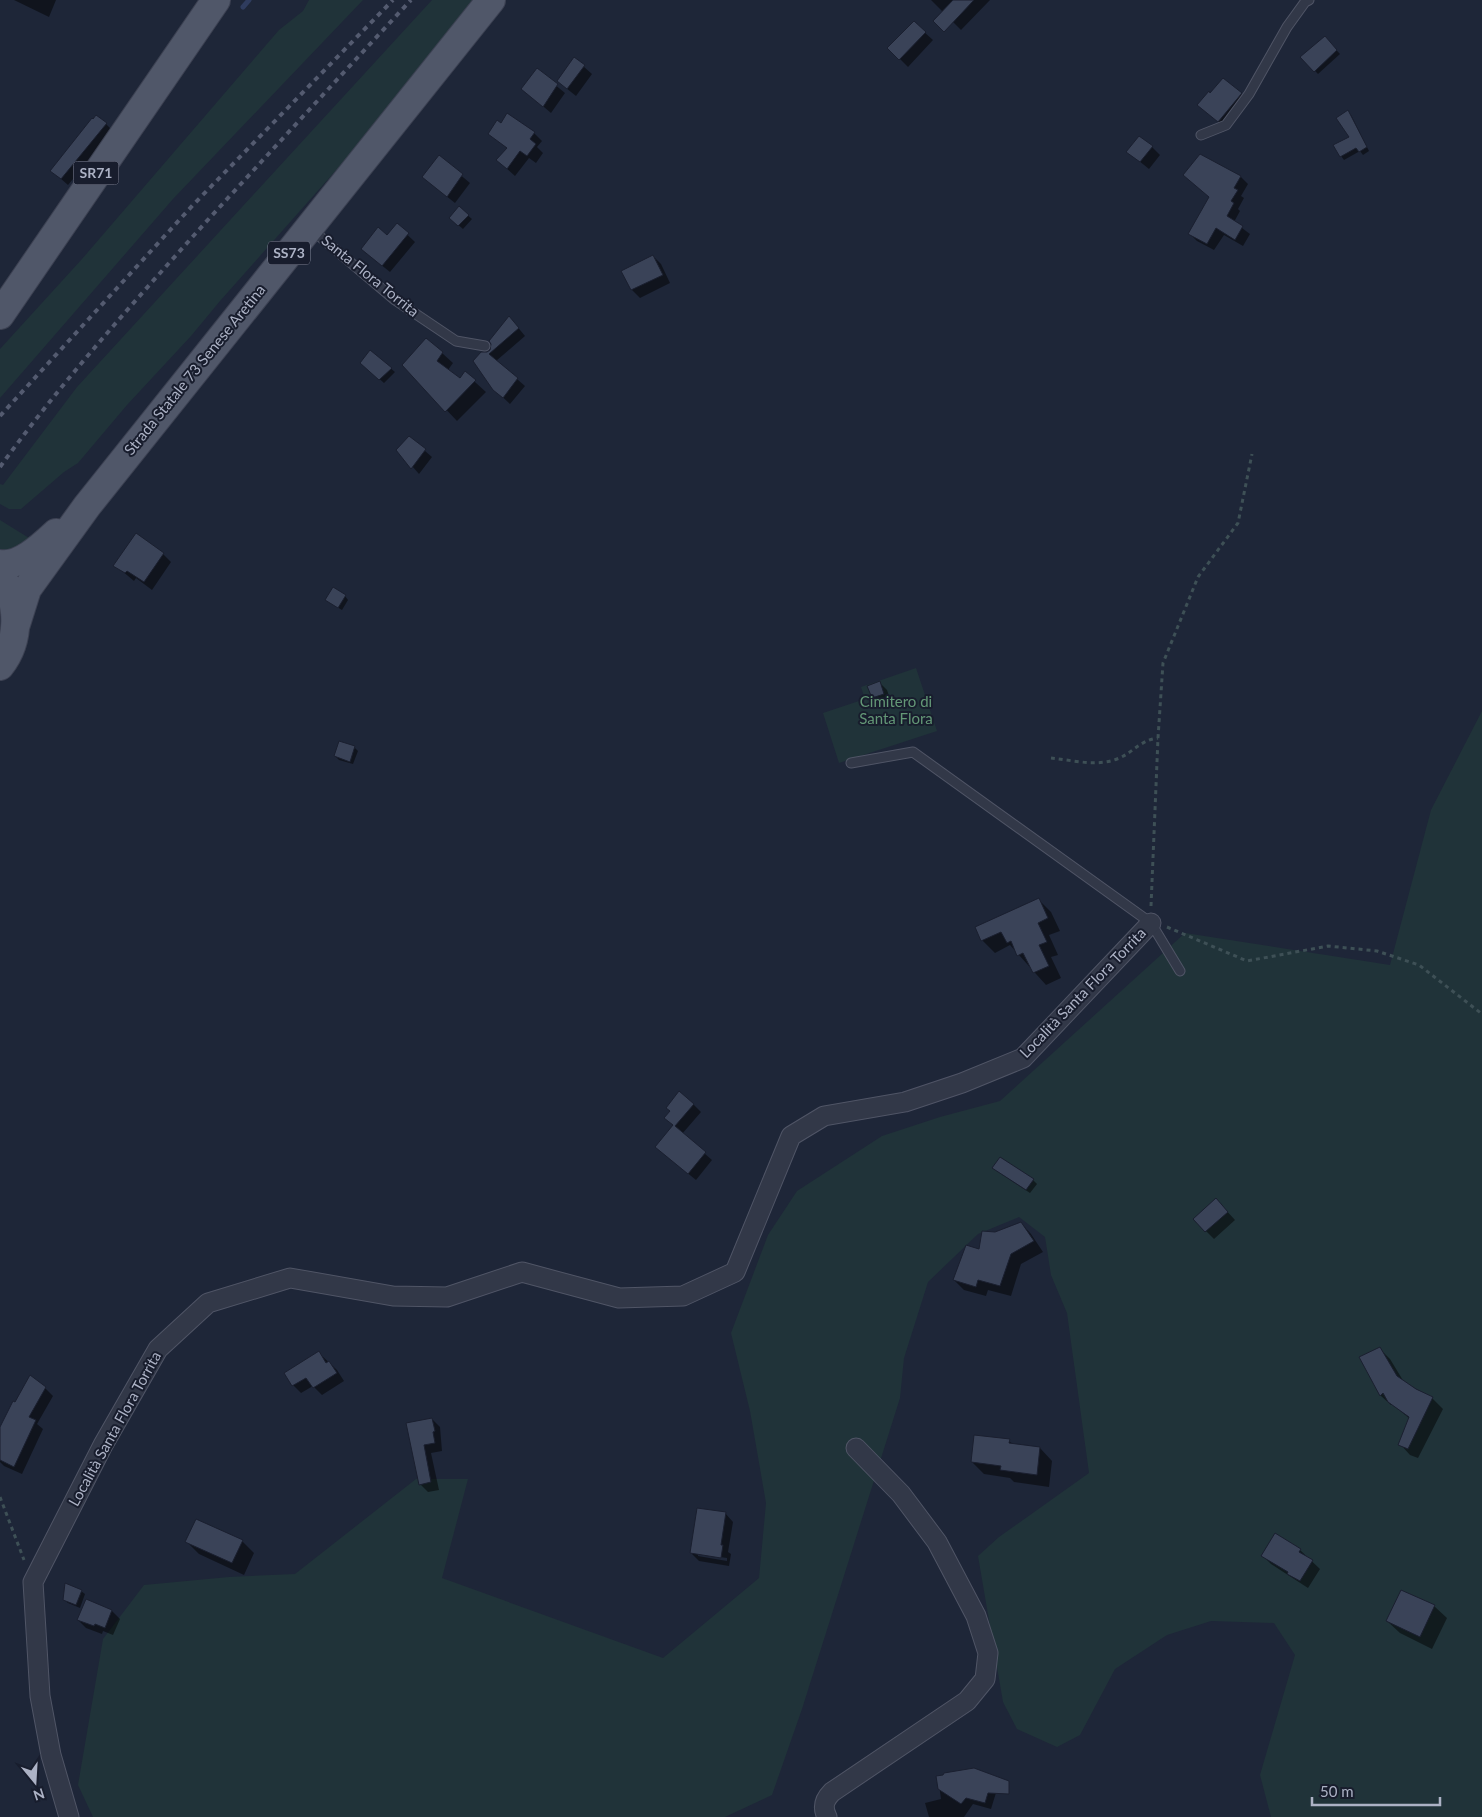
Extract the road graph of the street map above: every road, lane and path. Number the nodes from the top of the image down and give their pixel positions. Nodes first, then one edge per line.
1 (491, 0) edge
2 (1309, 0) edge
3 (215, 1) edge
4 (194, 32) junction
5 (1201, 135) dead end
6 (309, 227) junction
7 (0, 288) edge
8 (0, 315) edge
9 (485, 346) dead end
10 (1252, 454) dead end
11 (87, 506) junction
12 (0, 564) edge
13 (0, 576) edge
14 (16, 624) junction
15 (0, 666) edge
16 (1158, 738) junction
17 (1051, 758) dead end
18 (851, 763) dead end
19 (1151, 923) junction
20 (1180, 971) dead end
21 (1482, 1014) edge
22 (856, 1448) dead end
23 (0, 1497) edge
24 (33, 1582) junction
25 (69, 1817) edge
26 (827, 1817) edge

1 - 6 main road, Strada Statale 73 Senese Aretina / SS73
2 - 5 lane
3 - 4 main road, SR71
4 - 7 main road, SR71
4 - 8 main road, SR71
6 - 9 lane, Santa Flora Torrita
6 - 11 main road, Strada Statale 73 Senese Aretina / SS73
10 - 16 path
11 - 12 main road, Strada Statale 73 Senese Aretina / SS73
11 - 14 main road, Strada Statale 73 Senese Aretina / SS73
13 - 14 main road, Strada Statale 73 Senese Aretina / SS73
14 - 15 main road, Strada Statale 73 Senese Aretina / SS73
16 - 17 path
16 - 19 path
18 - 19 lane
19 - 20 lane
19 - 21 path
19 - 24 street, Località Santa Flora Torrita
22 - 26 street
23 - 24 path
24 - 25 street

